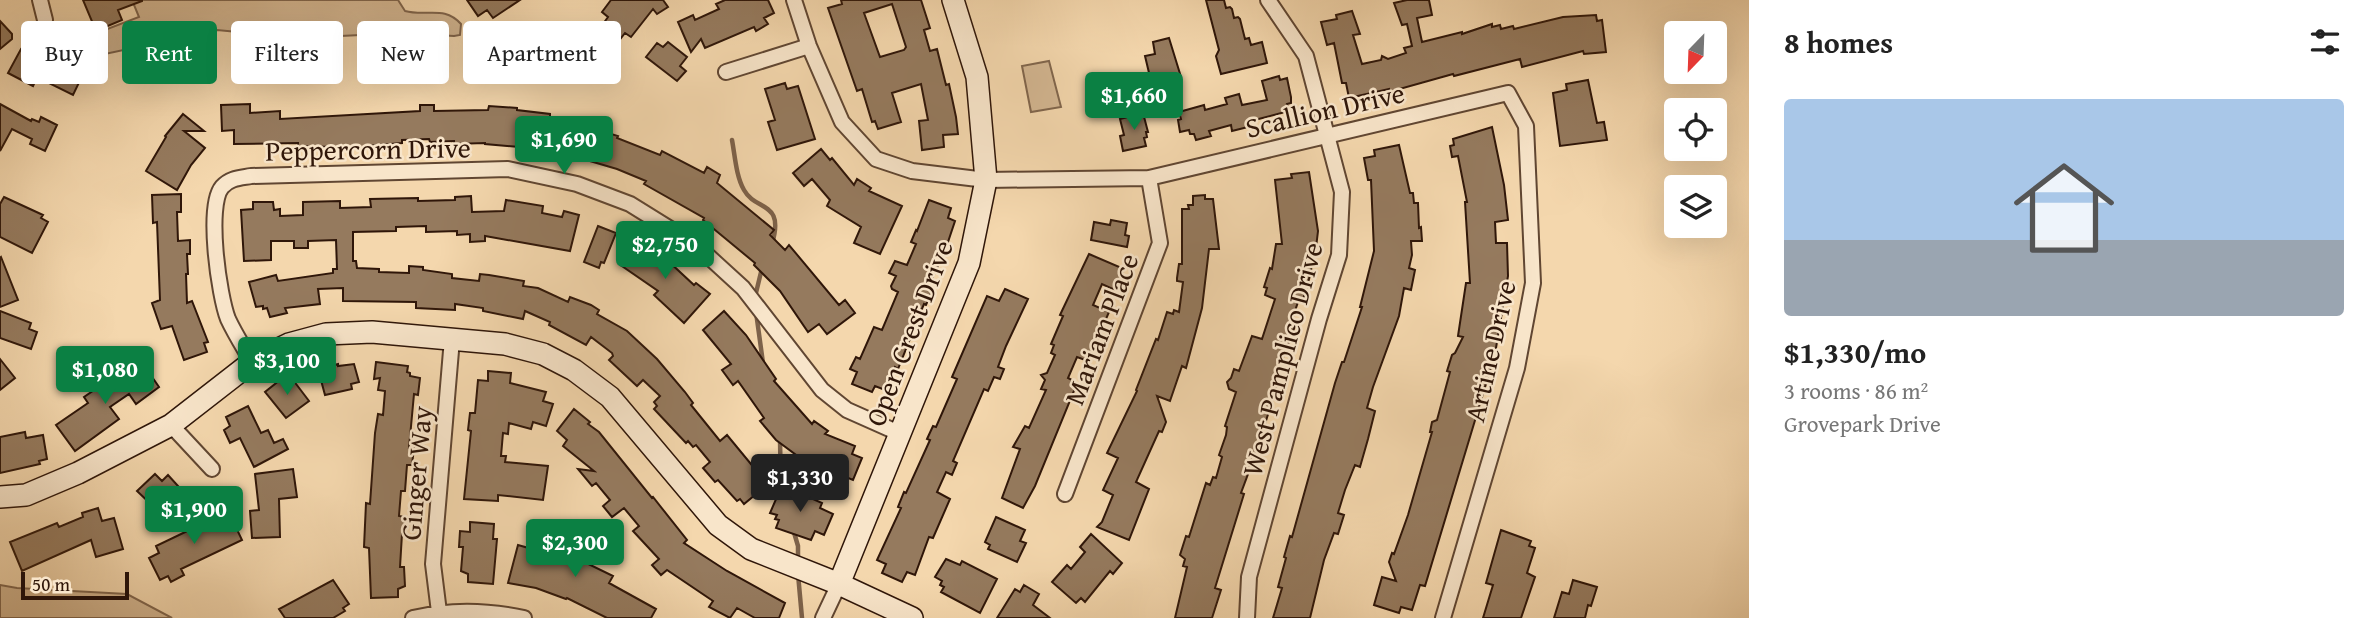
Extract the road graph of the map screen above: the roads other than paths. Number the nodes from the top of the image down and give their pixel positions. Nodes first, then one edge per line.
1 (40, 0) edge
2 (794, 0) edge
3 (953, 0) edge
4 (1268, 0) edge
5 (45, 20) dead end
6 (809, 46) junction
7 (726, 72) dead end
8 (1508, 93) joint
9 (1325, 135) junction
10 (1149, 178) junction
11 (986, 180) junction
12 (452, 339) junction
13 (252, 362) junction
14 (171, 425) junction
15 (901, 434) junction
16 (212, 469) dead end
17 (1065, 494) dead end
18 (0, 497) edge
19 (839, 584) junction
20 (439, 612) junction
21 (413, 618) edge
22 (524, 618) edge
23 (823, 618) edge
24 (912, 618) edge
25 (1247, 618) edge
26 (1443, 618) edge

1 - 5 street
2 - 6 street, Scallion Drive
3 - 11 street, Open Crest Drive
4 - 9 street, West Pamplico Drive
6 - 7 street
6 - 11 street, Scallion Drive
8 - 9 street, Scallion Drive
8 - 26 street, Artine Drive
9 - 10 street, Scallion Drive
9 - 25 street, West Pamplico Drive
10 - 11 street, Scallion Drive
10 - 17 street, Mariam Place
11 - 15 street, Open Crest Drive
12 - 13 street
12 - 19 street
12 - 20 street, Ginger Way
13 - 14 street
13 - 15 street, Peppercorn Drive
14 - 16 street
14 - 18 street
15 - 19 street, Open Crest Drive
19 - 23 street, Open Crest Drive
19 - 24 street
20 - 21 street
20 - 22 street

